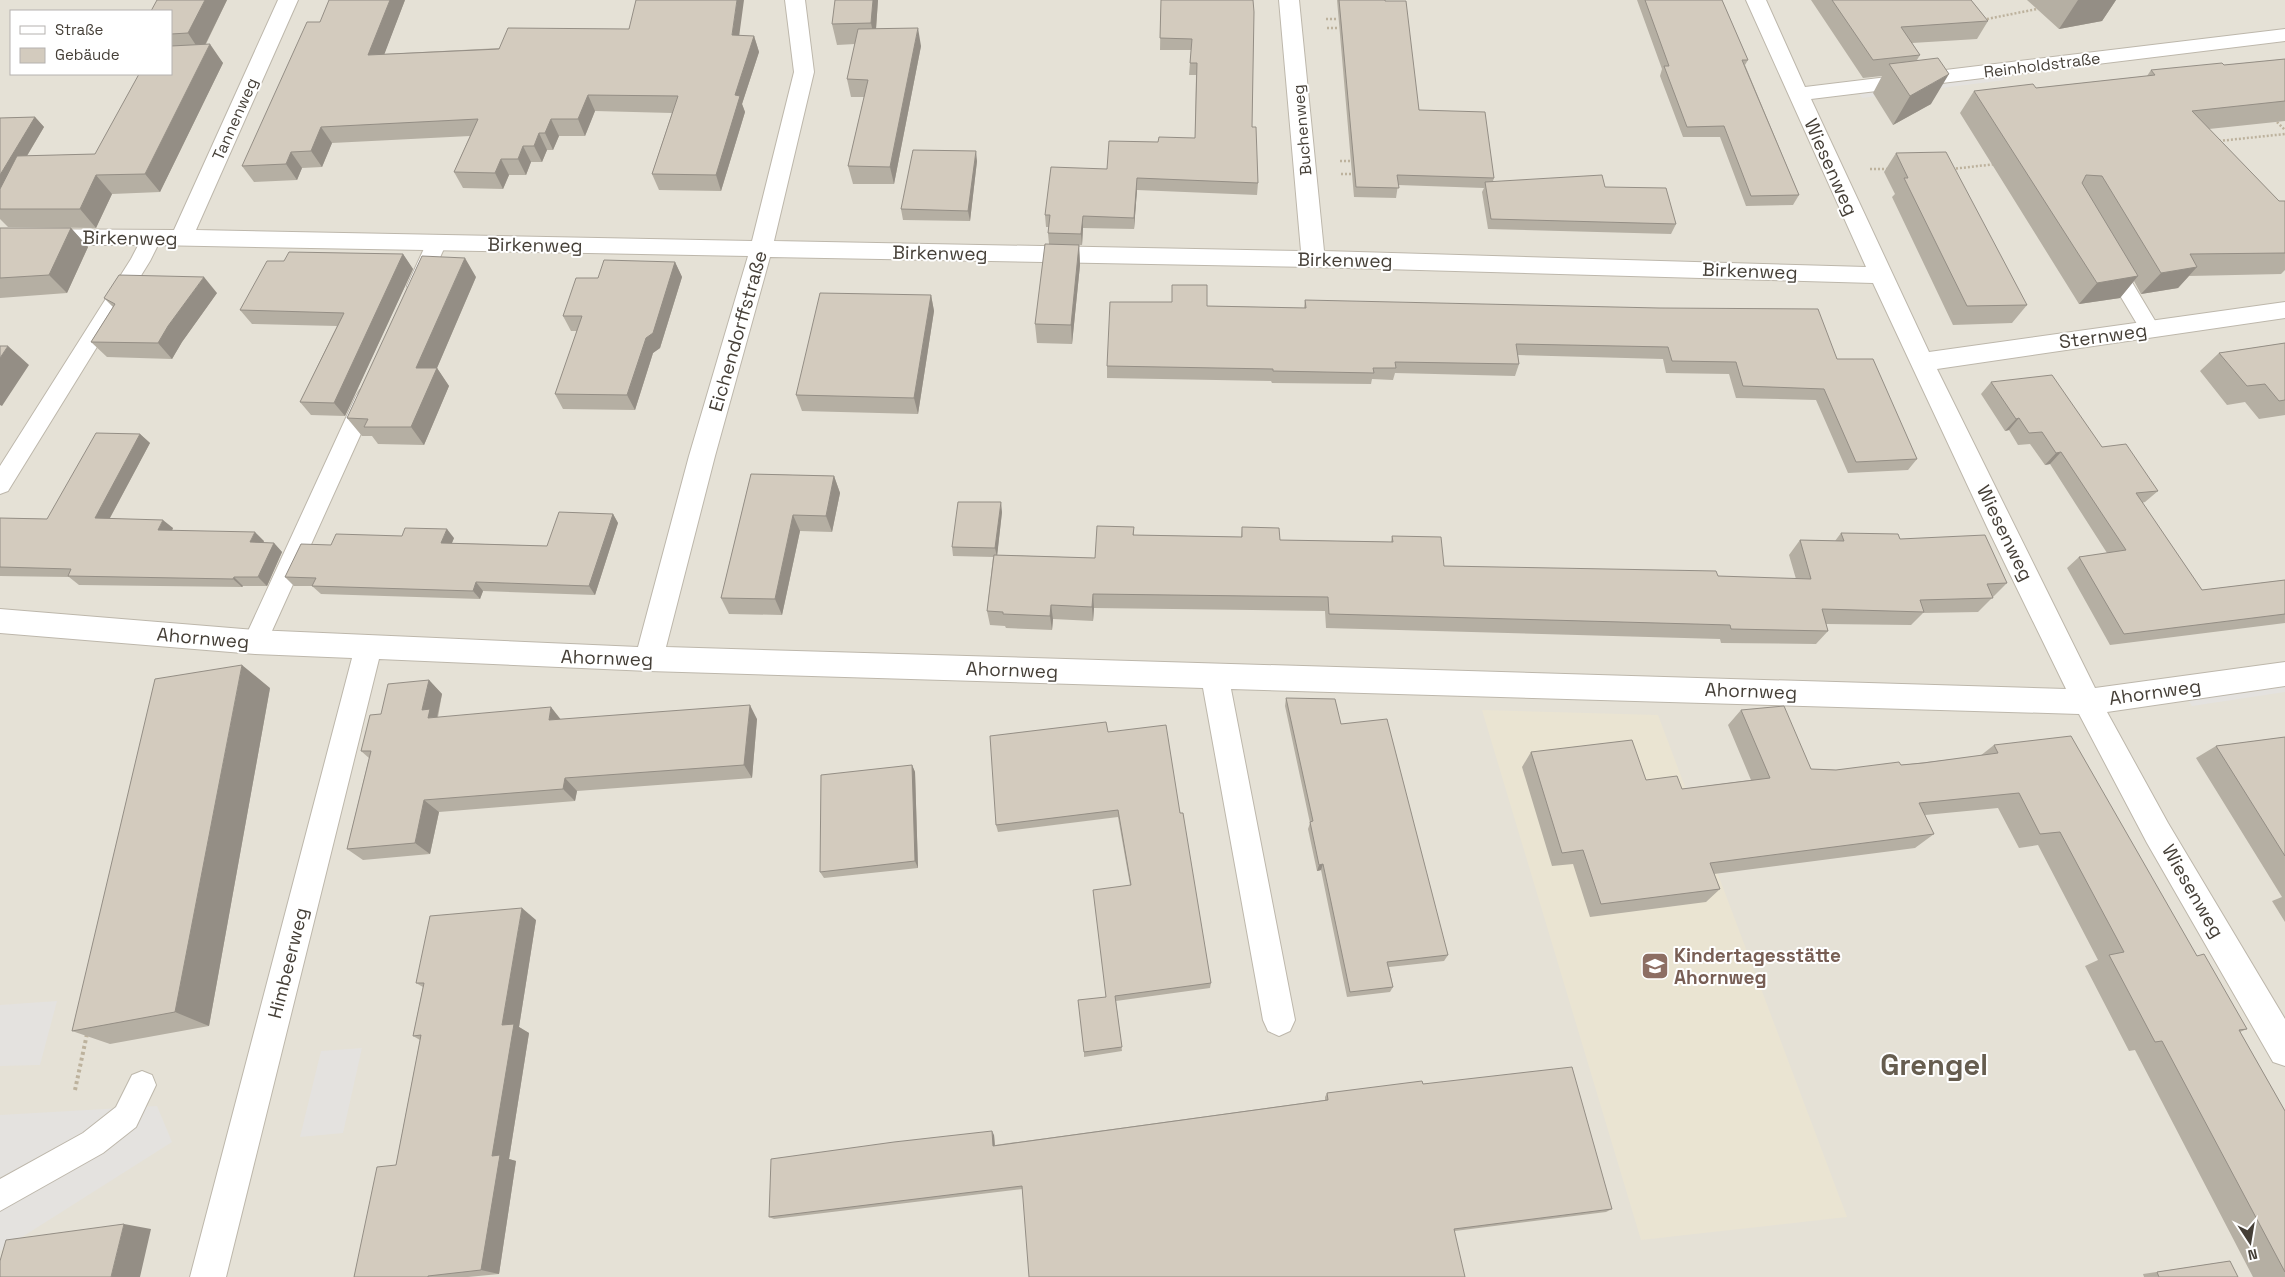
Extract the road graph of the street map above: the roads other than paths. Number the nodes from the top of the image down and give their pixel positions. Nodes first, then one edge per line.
1 (288, 0) edge
2 (795, 0) edge
3 (1289, 0) edge
4 (1756, 0) edge
5 (2285, 35) edge
6 (1798, 94) junction
7 (0, 237) edge
8 (152, 237) junction
9 (180, 238) junction
10 (437, 242) junction
11 (2100, 246) edge
12 (761, 250) junction
13 (1313, 259) junction
14 (1879, 275) junction
15 (408, 306) edge
16 (2285, 310) edge
17 (2150, 329) junction
18 (1921, 362) junction
19 (375, 379) edge
20 (0, 485) edge
21 (0, 621) edge
22 (255, 642) junction
23 (368, 648) junction
24 (649, 659) junction
25 (2285, 674) edge
26 (1215, 677) junction
27 (2087, 702) junction
28 (1279, 1020) dead end
29 (2285, 1050) edge
30 (142, 1085) dead end
31 (0, 1196) edge
32 (208, 1277) edge

1 - 9 street, Tannenweg
2 - 12 street, Eichendorffstraße
3 - 13 street, Buchenweg
4 - 6 street, Wiesenweg
5 - 6 street, Reinholdstraße
6 - 14 street, Wiesenweg
7 - 8 street, Birkenweg
8 - 9 street, Birkenweg
8 - 20 lane
9 - 10 street, Birkenweg
10 - 12 street, Birkenweg
10 - 15 lane
11 - 17 lane
12 - 13 street, Birkenweg
12 - 24 street, Eichendorffstraße
13 - 14 street, Birkenweg
14 - 18 street, Wiesenweg
16 - 17 street, Sternweg
17 - 18 street, Sternweg
18 - 27 street, Wiesenweg
19 - 22 lane
21 - 22 street, Ahornweg
22 - 23 street, Ahornweg
23 - 24 street, Ahornweg
23 - 32 street, Himbeerweg
24 - 26 street, Ahornweg
25 - 27 street, Ahornweg
26 - 27 street, Ahornweg
26 - 28 street
27 - 29 street, Wiesenweg
30 - 31 lane

